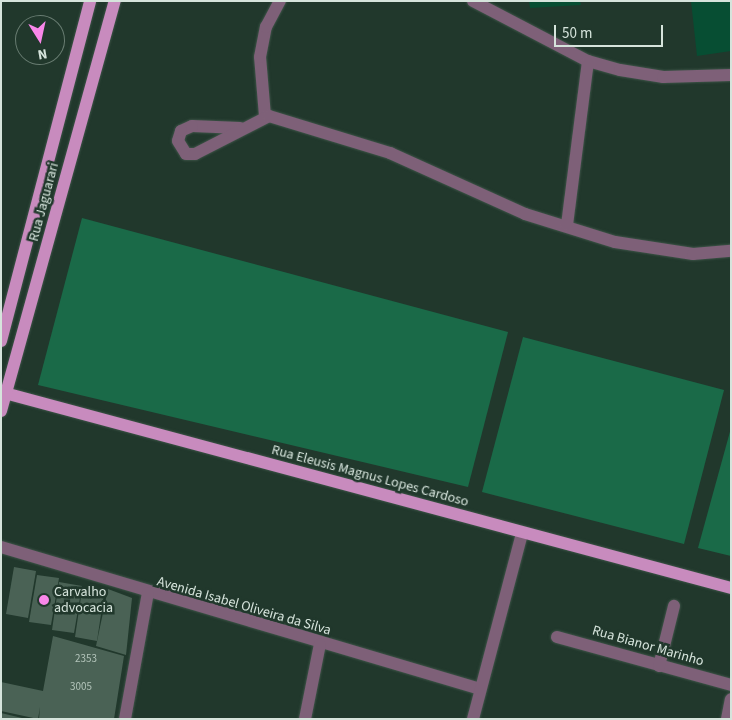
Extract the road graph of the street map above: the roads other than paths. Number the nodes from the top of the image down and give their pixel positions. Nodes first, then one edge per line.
1 (90, 1) edge
2 (115, 1) edge
3 (280, 1) edge
4 (473, 1) edge
5 (489, 1) edge
6 (507, 17) junction
7 (588, 61) junction
8 (731, 75) edge
9 (265, 116) junction
10 (240, 128) dead end
11 (567, 225) junction
12 (731, 251) edge
13 (1, 341) edge
14 (4, 393) edge
15 (1, 411) edge
16 (522, 533) junction
17 (1, 547) edge
18 (731, 588) edge
19 (148, 593) junction
20 (674, 606) dead end
21 (557, 636) dead end
22 (320, 644) junction
23 (659, 666) junction
24 (731, 685) edge
25 (479, 689) junction
26 (731, 699) edge
27 (125, 719) edge
28 (305, 719) edge
29 (473, 719) edge
30 (727, 719) edge

1 - 13 main road, Rua Jaguarari
2 - 14 main road, Rua Jaguarari
3 - 9 street
4 - 6 street
5 - 6 street
6 - 7 street
7 - 8 street
7 - 11 street
9 - 10 street
9 - 11 street
11 - 12 street
14 - 15 main road, Rua Jaguarari
14 - 16 main road, Rua Eleusis Magnus Lopes Cardoso
16 - 18 main road, Rua Eleusis Magnus Lopes Cardoso
16 - 25 street
17 - 19 street, Avenida Isabel Oliveira da Silva
19 - 22 street, Avenida Isabel Oliveira da Silva
19 - 27 street
20 - 23 street
21 - 23 street, Rua Bianor Marinho
22 - 25 street, Avenida Isabel Oliveira da Silva
22 - 28 street
23 - 24 street, Rua Bianor Marinho
25 - 29 street
26 - 30 street

